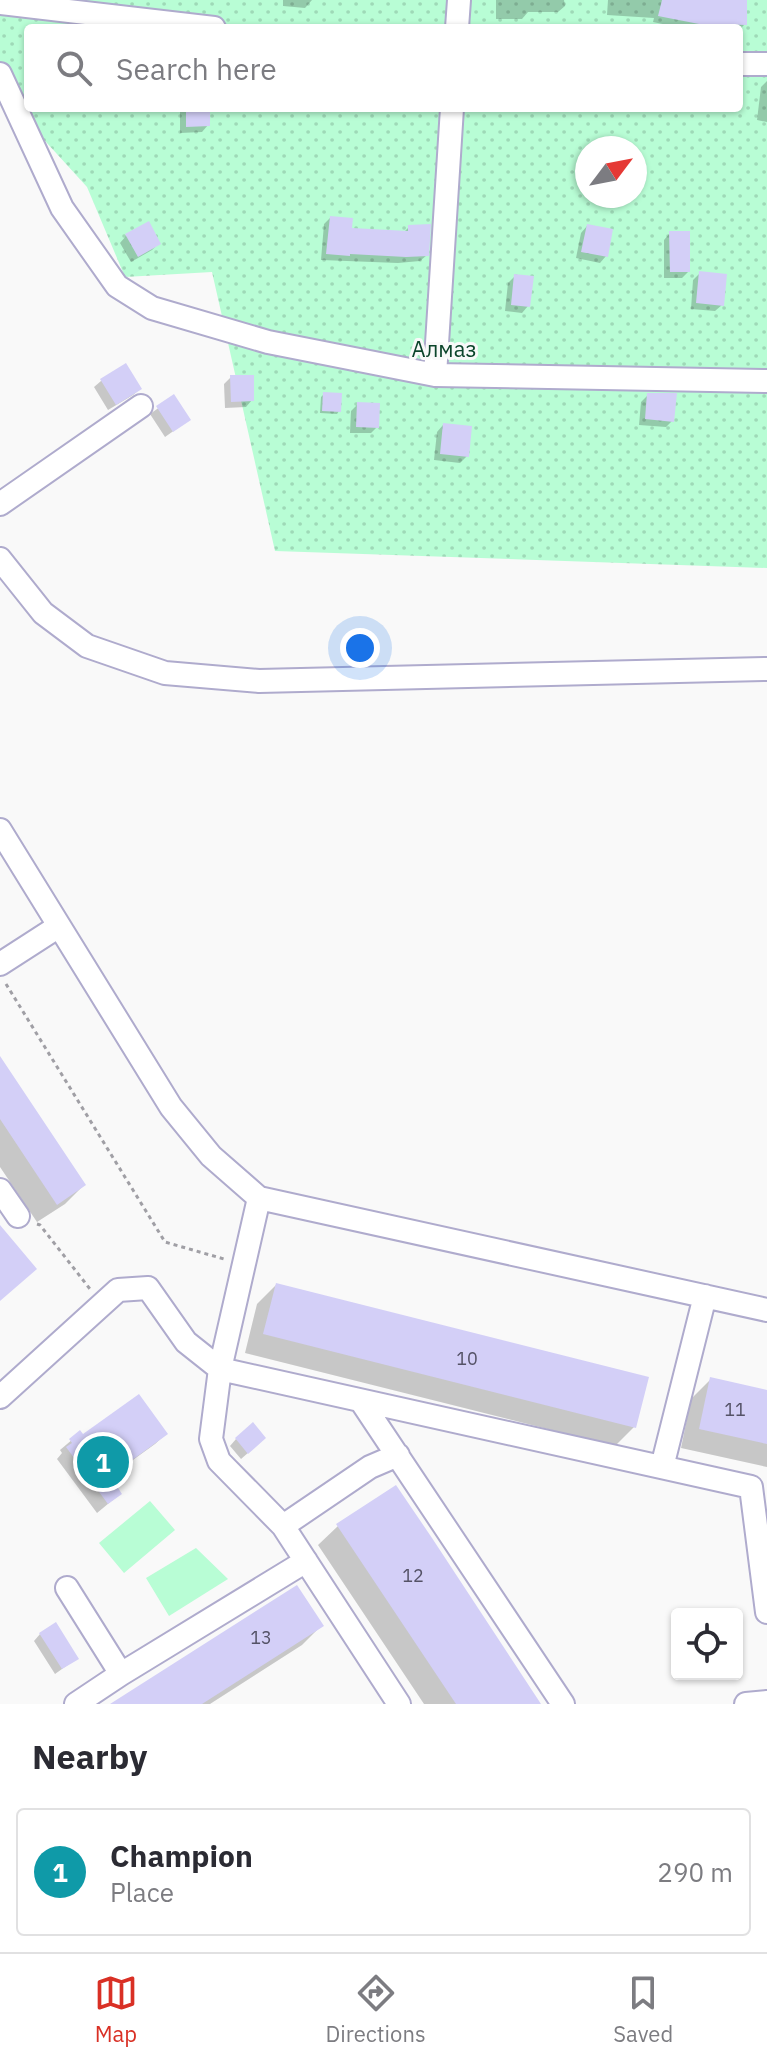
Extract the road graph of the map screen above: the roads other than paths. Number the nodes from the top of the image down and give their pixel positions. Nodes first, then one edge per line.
1 (459, 0) edge
2 (0, 3) edge
3 (180, 24) edge
4 (457, 24) edge
5 (743, 64) edge
6 (767, 64) edge
7 (0, 74) edge
8 (452, 112) edge
9 (435, 375) junction
10 (767, 381) edge
11 (141, 406) dead end
12 (0, 504) edge
13 (0, 559) edge
14 (767, 669) edge
15 (0, 830) edge
16 (59, 926) junction
17 (0, 964) edge
18 (0, 1190) edge
19 (259, 1198) junction
20 (18, 1216) road end
21 (705, 1296) junction
22 (767, 1310) edge
23 (220, 1369) junction
24 (0, 1397) edge
25 (361, 1401) junction
26 (398, 1455) junction
27 (662, 1467) junction
28 (283, 1526) junction
29 (306, 1561) junction
30 (67, 1588) dead end
31 (767, 1612) edge
32 (121, 1674) junction
33 (767, 1702) edge
34 (76, 1704) edge
35 (399, 1704) edge
36 (563, 1704) edge
37 (746, 1704) edge

1 - 4 street
2 - 3 street
5 - 6 street
7 - 9 street
8 - 9 street
9 - 10 street
11 - 12 street
13 - 14 street
15 - 16 street
16 - 17 street
16 - 19 street
18 - 20 street
19 - 21 street
19 - 23 street
21 - 22 street
21 - 27 street
23 - 24 street
23 - 25 street
23 - 28 street
25 - 26 street
25 - 27 street
26 - 28 street
26 - 36 street
27 - 31 street
28 - 29 street
29 - 32 street
29 - 35 street
30 - 32 street
32 - 34 street
33 - 37 street

